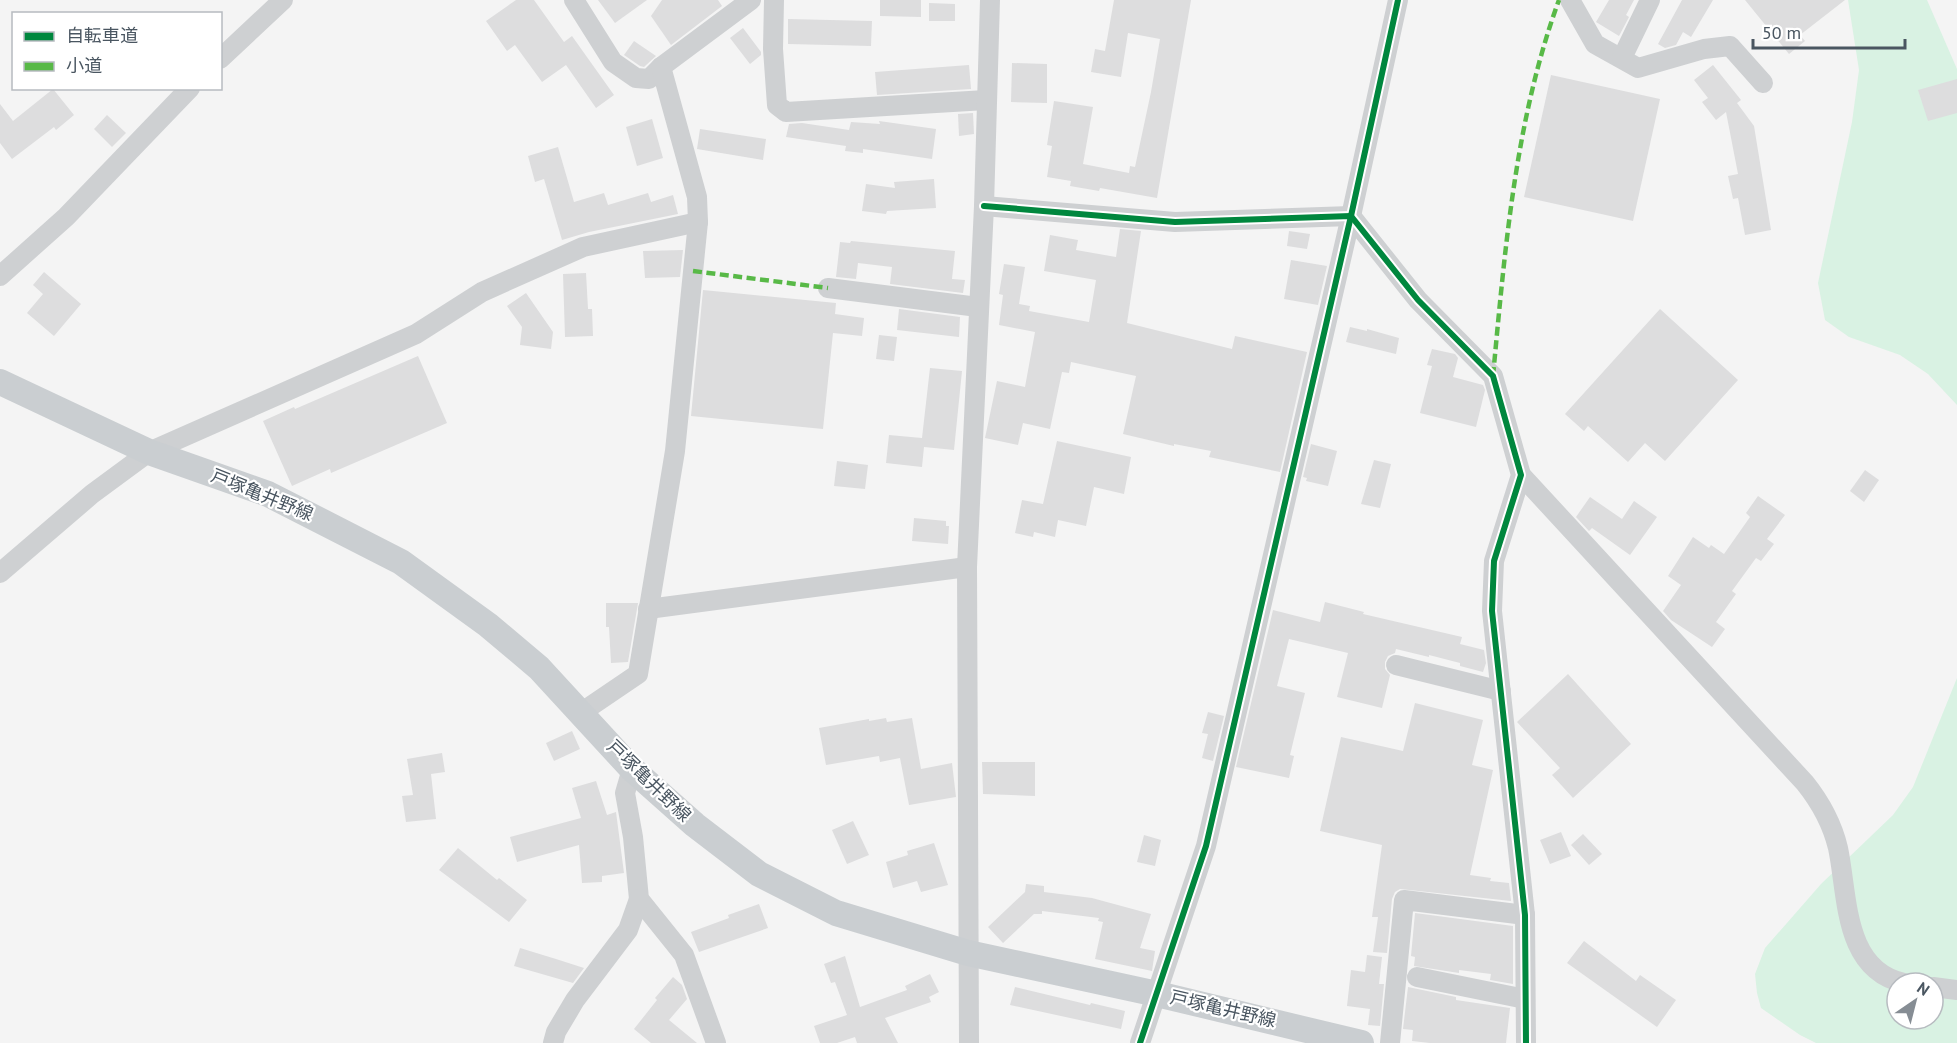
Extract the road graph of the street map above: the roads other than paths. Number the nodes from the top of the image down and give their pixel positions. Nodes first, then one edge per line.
1 (283, 0) edge
2 (574, 0) edge
3 (751, 0) edge
4 (774, 0) edge
5 (990, 0) edge
6 (1398, 0) edge
7 (1570, 0) edge
8 (1650, 0) edge
9 (222, 57) edge
10 (1622, 58) junction
11 (662, 67) junction
12 (1762, 83) dead end
13 (188, 90) edge
14 (986, 100) junction
15 (984, 206) junction
16 (1351, 216) junction
17 (698, 222) junction
18 (0, 276) edge
19 (828, 288) dead end
20 (978, 307) junction
21 (0, 382) edge
22 (149, 452) junction
23 (1521, 475) junction
24 (967, 567) junction
25 (0, 573) edge
26 (648, 609) junction
27 (1396, 665) dead end
28 (1501, 692) junction
29 (582, 712) junction
30 (632, 769) junction
31 (639, 899) junction
32 (1525, 915) junction
33 (968, 953) junction
34 (1885, 975) edge
35 (1417, 977) dead end
36 (1158, 994) junction
37 (1525, 999) junction
38 (553, 1043) edge
39 (717, 1043) edge
40 (969, 1043) edge
41 (1140, 1043) edge
42 (1361, 1043) edge
43 (1390, 1043) edge
44 (1526, 1043) edge

1 - 9 street
2 - 11 street
3 - 11 street
4 - 14 street
5 - 14 street
6 - 16 street
7 - 10 street
8 - 10 street
10 - 12 street
11 - 17 street
13 - 18 street
14 - 15 street
15 - 16 street
15 - 20 street
16 - 23 street
16 - 36 street
17 - 22 street
17 - 26 street
19 - 20 street
20 - 24 street
21 - 22 main road, 戸塚亀井野線
22 - 25 street
22 - 29 main road, 戸塚亀井野線
23 - 28 street
23 - 34 street
24 - 26 street
24 - 33 street
26 - 29 street
27 - 28 street
28 - 32 street
29 - 30 main road, 戸塚亀井野線
30 - 31 street
30 - 33 main road, 戸塚亀井野線
31 - 38 street
31 - 39 street
32 - 37 street
32 - 43 street
33 - 36 main road, 戸塚亀井野線
33 - 40 street
35 - 37 street
36 - 41 street
36 - 42 main road, 戸塚亀井野線
37 - 44 street

